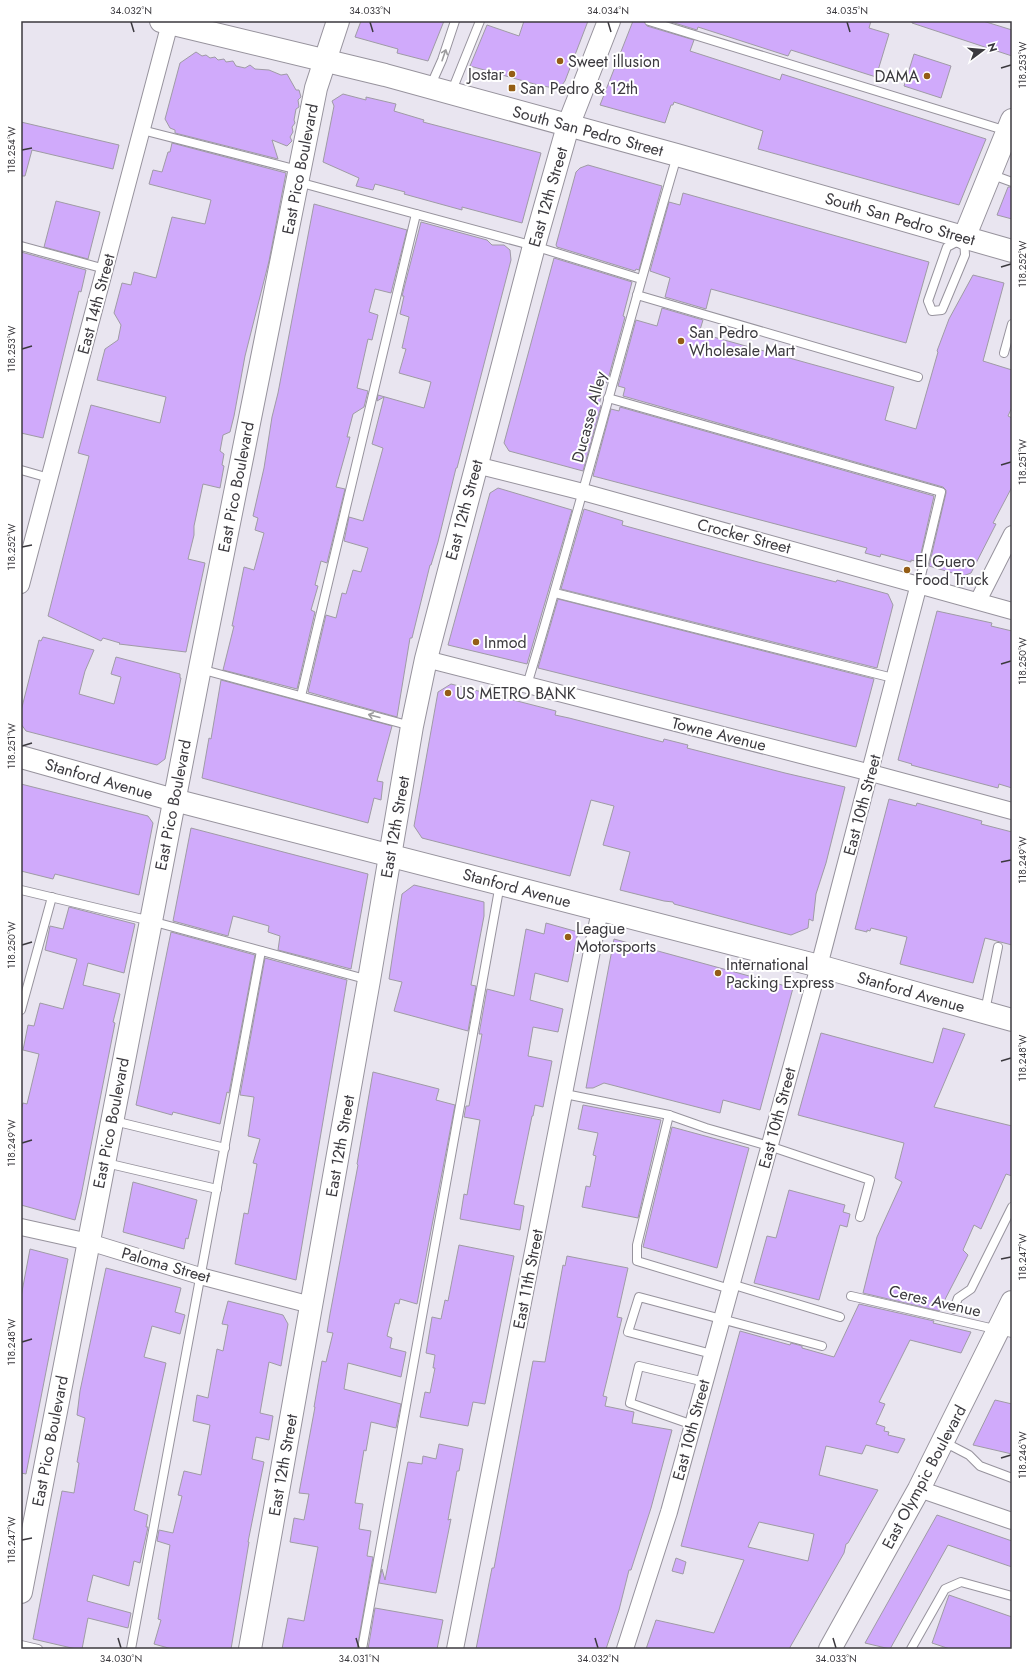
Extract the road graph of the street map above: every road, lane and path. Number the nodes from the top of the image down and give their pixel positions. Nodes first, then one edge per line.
1 (338, 21) edge
2 (455, 21) edge
3 (480, 21) edge
4 (609, 21) edge
5 (649, 21) edge
6 (166, 22) edge
7 (325, 59) junction
8 (430, 88) junction
9 (450, 94) junction
10 (1010, 125) edge
11 (568, 126) junction
12 (142, 130) junction
13 (677, 156) junction
14 (990, 174) junction
15 (299, 176) junction
16 (1012, 182) edge
17 (416, 214) junction
18 (964, 238) junction
19 (21, 246) edge
20 (534, 246) junction
21 (1012, 251) edge
22 (105, 269) junction
23 (641, 279) junction
24 (636, 295) junction
25 (1012, 324) edge
26 (1004, 353) dead end
27 (918, 377) dead end
28 (608, 398) junction
29 (476, 465) junction
30 (21, 470) edge
31 (49, 478) junction
32 (582, 492) junction
33 (1012, 534) edge
34 (919, 584) junction
35 (21, 585) edge
36 (555, 593) junction
37 (978, 601) junction
38 (1012, 611) edge
39 (426, 659) junction
40 (200, 668) junction
41 (894, 678) junction
42 (527, 685) junction
43 (301, 696) junction
44 (412, 726) junction
45 (21, 756) edge
46 (871, 773) junction
47 (174, 800) junction
48 (1012, 811) edge
49 (390, 856) junction
50 (500, 883) junction
51 (21, 890) edge
52 (52, 897) junction
53 (600, 910) junction
54 (151, 921) junction
55 (998, 947) dead end
56 (261, 951) junction
57 (819, 966) junction
58 (369, 980) junction
59 (21, 1010) edge
60 (984, 1013) junction
61 (1012, 1020) edge
62 (565, 1094) junction
63 (669, 1115) junction
64 (111, 1120) junction
65 (769, 1146) junction
66 (225, 1148) junction
67 (103, 1162) junction
68 (217, 1189) junction
69 (1012, 1207) edge
70 (860, 1217) dead end
71 (21, 1227) edge
72 (88, 1242) junction
73 (200, 1276) junction
74 (731, 1287) junction
75 (851, 1296) dead end
76 (1012, 1302) edge
77 (311, 1305) junction
78 (954, 1309) dead end
79 (840, 1317) dead end
80 (722, 1319) junction
81 (1005, 1332) edge
82 (822, 1346) dead end
83 (712, 1354) junction
84 (705, 1382) junction
85 (693, 1425) junction
86 (944, 1442) junction
87 (1012, 1478) edge
88 (920, 1490) junction
89 (1012, 1521) edge
90 (21, 1592) edge
91 (1012, 1596) edge
92 (21, 1645) edge
93 (38, 1649) edge
94 (131, 1649) edge
95 (250, 1649) edge
96 (362, 1649) edge
97 (455, 1649) edge
98 (625, 1649) edge
99 (832, 1649) edge
100 (911, 1649) edge

1 - 7 street, East Pico Boulevard
8 -> 2 lane
3 - 9 lane
4 - 11 street, East 12th Street
5 - 10 lane
6 - 7 street, South San Pedro Street
6 - 12 street, East 14th Street
7 - 8 street, South San Pedro Street
7 - 15 street, East Pico Boulevard
8 - 9 street, South San Pedro Street
9 - 11 street, South San Pedro Street
10 - 14 street
11 - 13 street, South San Pedro Street
11 - 20 street, East 12th Street
12 - 15 lane
12 - 22 street, East 14th Street
13 - 18 street, South San Pedro Street
13 - 23 lane, Ducasse Alley
14 - 16 lane
14 - 18 street
15 - 17 lane
15 - 40 street, East Pico Boulevard
17 - 20 lane
17 - 43 lane
18 - 18 lane
18 - 21 street, South San Pedro Street
19 - 22 lane
20 - 23 lane
20 - 29 street, East 12th Street
22 - 31 street, East 14th Street
23 - 24 lane, Ducasse Alley
24 - 27 lane
24 - 28 lane, Ducasse Alley
25 - 26 lane
28 - 32 lane, Ducasse Alley
28 - 34 lane
29 - 32 street, Crocker Street
29 - 39 street, East 12th Street
30 - 31 lane
31 - 35 street, East 14th Street
32 - 34 street, Crocker Street
32 - 36 lane, Ducasse Alley
33 - 37 street
34 - 37 street, Crocker Street
34 - 41 street, East 10th Street
36 - 41 lane
36 - 42 lane, Ducasse Alley
37 - 38 street, Crocker Street
39 - 42 street, Towne Avenue
39 - 44 street, East 12th Street
40 - 43 lane
40 - 47 street, East Pico Boulevard
41 - 46 street, East 10th Street
42 - 46 street, Towne Avenue
44 -> 43 lane
44 - 49 street, East 12th Street
45 - 47 street, Stanford Avenue
46 - 48 street, Towne Avenue
46 - 57 street, East 10th Street
47 - 49 street, Stanford Avenue
47 - 54 street, East Pico Boulevard
49 - 50 street, Stanford Avenue
49 - 58 street, East 12th Street
50 - 53 street, Stanford Avenue
50 - 96 lane
51 - 52 lane
52 - 54 lane
52 - 59 lane
53 - 57 street, Stanford Avenue
53 - 62 street, East 11th Street
54 - 56 lane
54 - 64 street, East Pico Boulevard
55 - 60 lane
56 - 58 lane
56 - 66 lane
57 - 60 street, Stanford Avenue
57 - 65 street, East 10th Street
58 - 77 street, East 12th Street
60 - 61 street, Stanford Avenue
62 - 63 lane
62 - 97 street, East 11th Street
63 - 65 lane
63 - 74 lane
64 - 66 lane
64 - 67 street, East Pico Boulevard
65 - 70 lane
65 - 74 street, East 10th Street
66 - 68 lane
67 - 68 lane
67 - 72 street, East Pico Boulevard
68 - 73 lane
69 - 78 lane
71 - 72 street, Paloma Street
72 - 73 street, Paloma Street
72 - 90 street, East Pico Boulevard
73 - 77 street, Paloma Street
73 - 94 lane
74 - 79 lane
74 - 80 street, East 10th Street
75 - 81 lane, Ceres Avenue
76 - 81 street, East Olympic Boulevard
77 - 95 street, East 12th Street
80 - 82 lane
80 - 83 street, East 10th Street
80 - 83 lane
81 - 86 street, East Olympic Boulevard
83 - 84 street, East 10th Street
84 - 85 street, East 10th Street
84 - 85 lane
85 - 98 street, East 10th Street
86 - 87 lane
86 - 88 street, East Olympic Boulevard
88 - 89 street
88 - 99 street, East Olympic Boulevard
91 - 100 lane
92 - 93 lane

